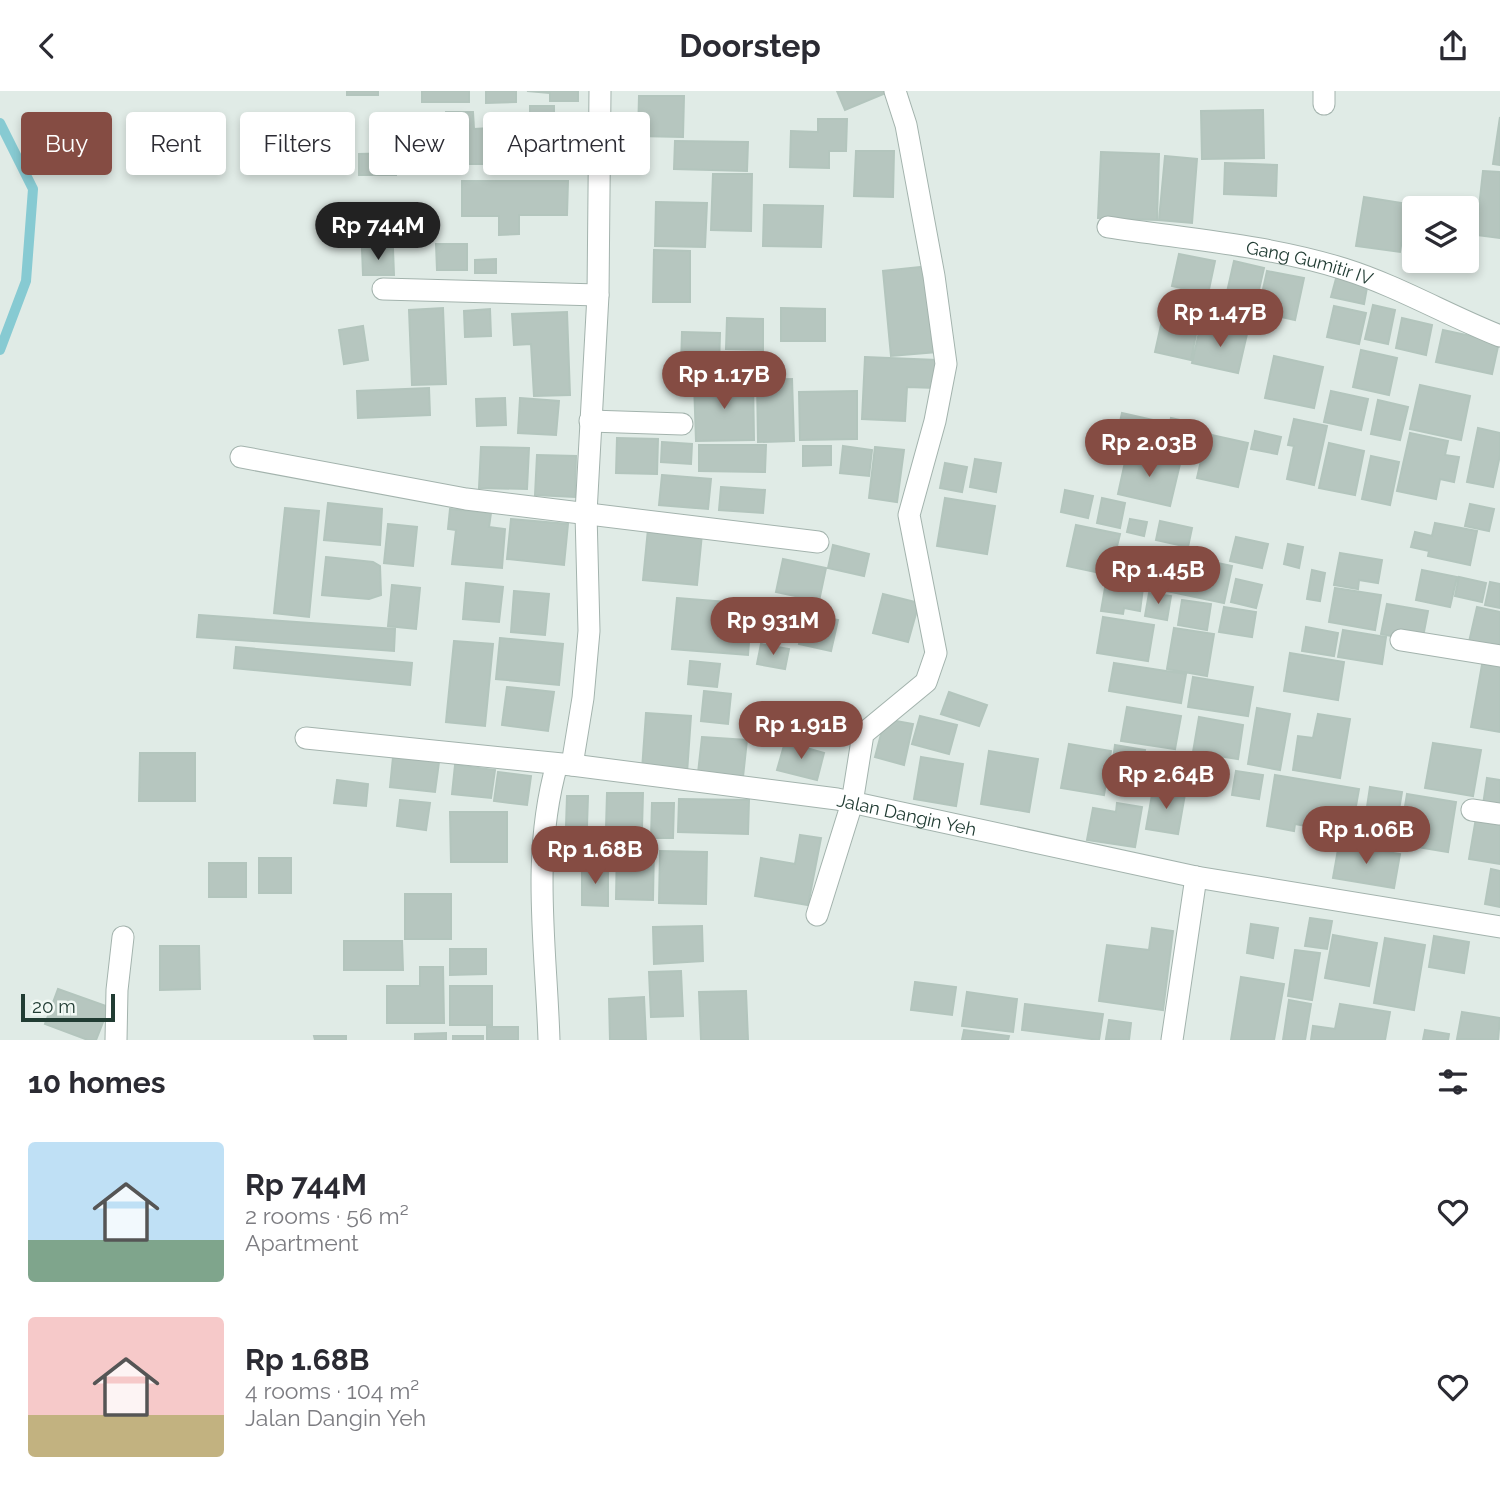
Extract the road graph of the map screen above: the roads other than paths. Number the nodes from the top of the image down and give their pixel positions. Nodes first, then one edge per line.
1 (600, 91) edge
2 (895, 91) edge
3 (1108, 227) dead end
4 (383, 289) dead end
5 (598, 296) junction
6 (1500, 336) edge
7 (590, 421) junction
8 (682, 424) dead end
9 (241, 457) dead end
10 (586, 513) junction
11 (818, 542) dead end
12 (1401, 640) dead end
13 (1500, 656) edge
14 (306, 738) dead end
15 (564, 764) junction
16 (852, 803) junction
17 (1472, 810) dead end
18 (1500, 814) edge
19 (1196, 877) junction
20 (817, 915) dead end
21 (1500, 927) edge
22 (123, 937) dead end
23 (117, 1040) edge
24 (549, 1040) edge
25 (1171, 1040) edge

1 - 5 street
2 - 16 street
3 - 6 street, Gang Gumitir IV
4 - 5 street
5 - 7 street
7 - 8 street
7 - 10 street
9 - 10 street
10 - 11 street
10 - 15 street
12 - 13 street
14 - 15 street, Jalan Dangin Yeh
15 - 16 street, Jalan Dangin Yeh
15 - 24 street
16 - 19 street, Jalan Dangin Yeh
16 - 20 street
17 - 18 street
19 - 21 street, Jalan Dangin Yeh
19 - 25 street
22 - 23 street

